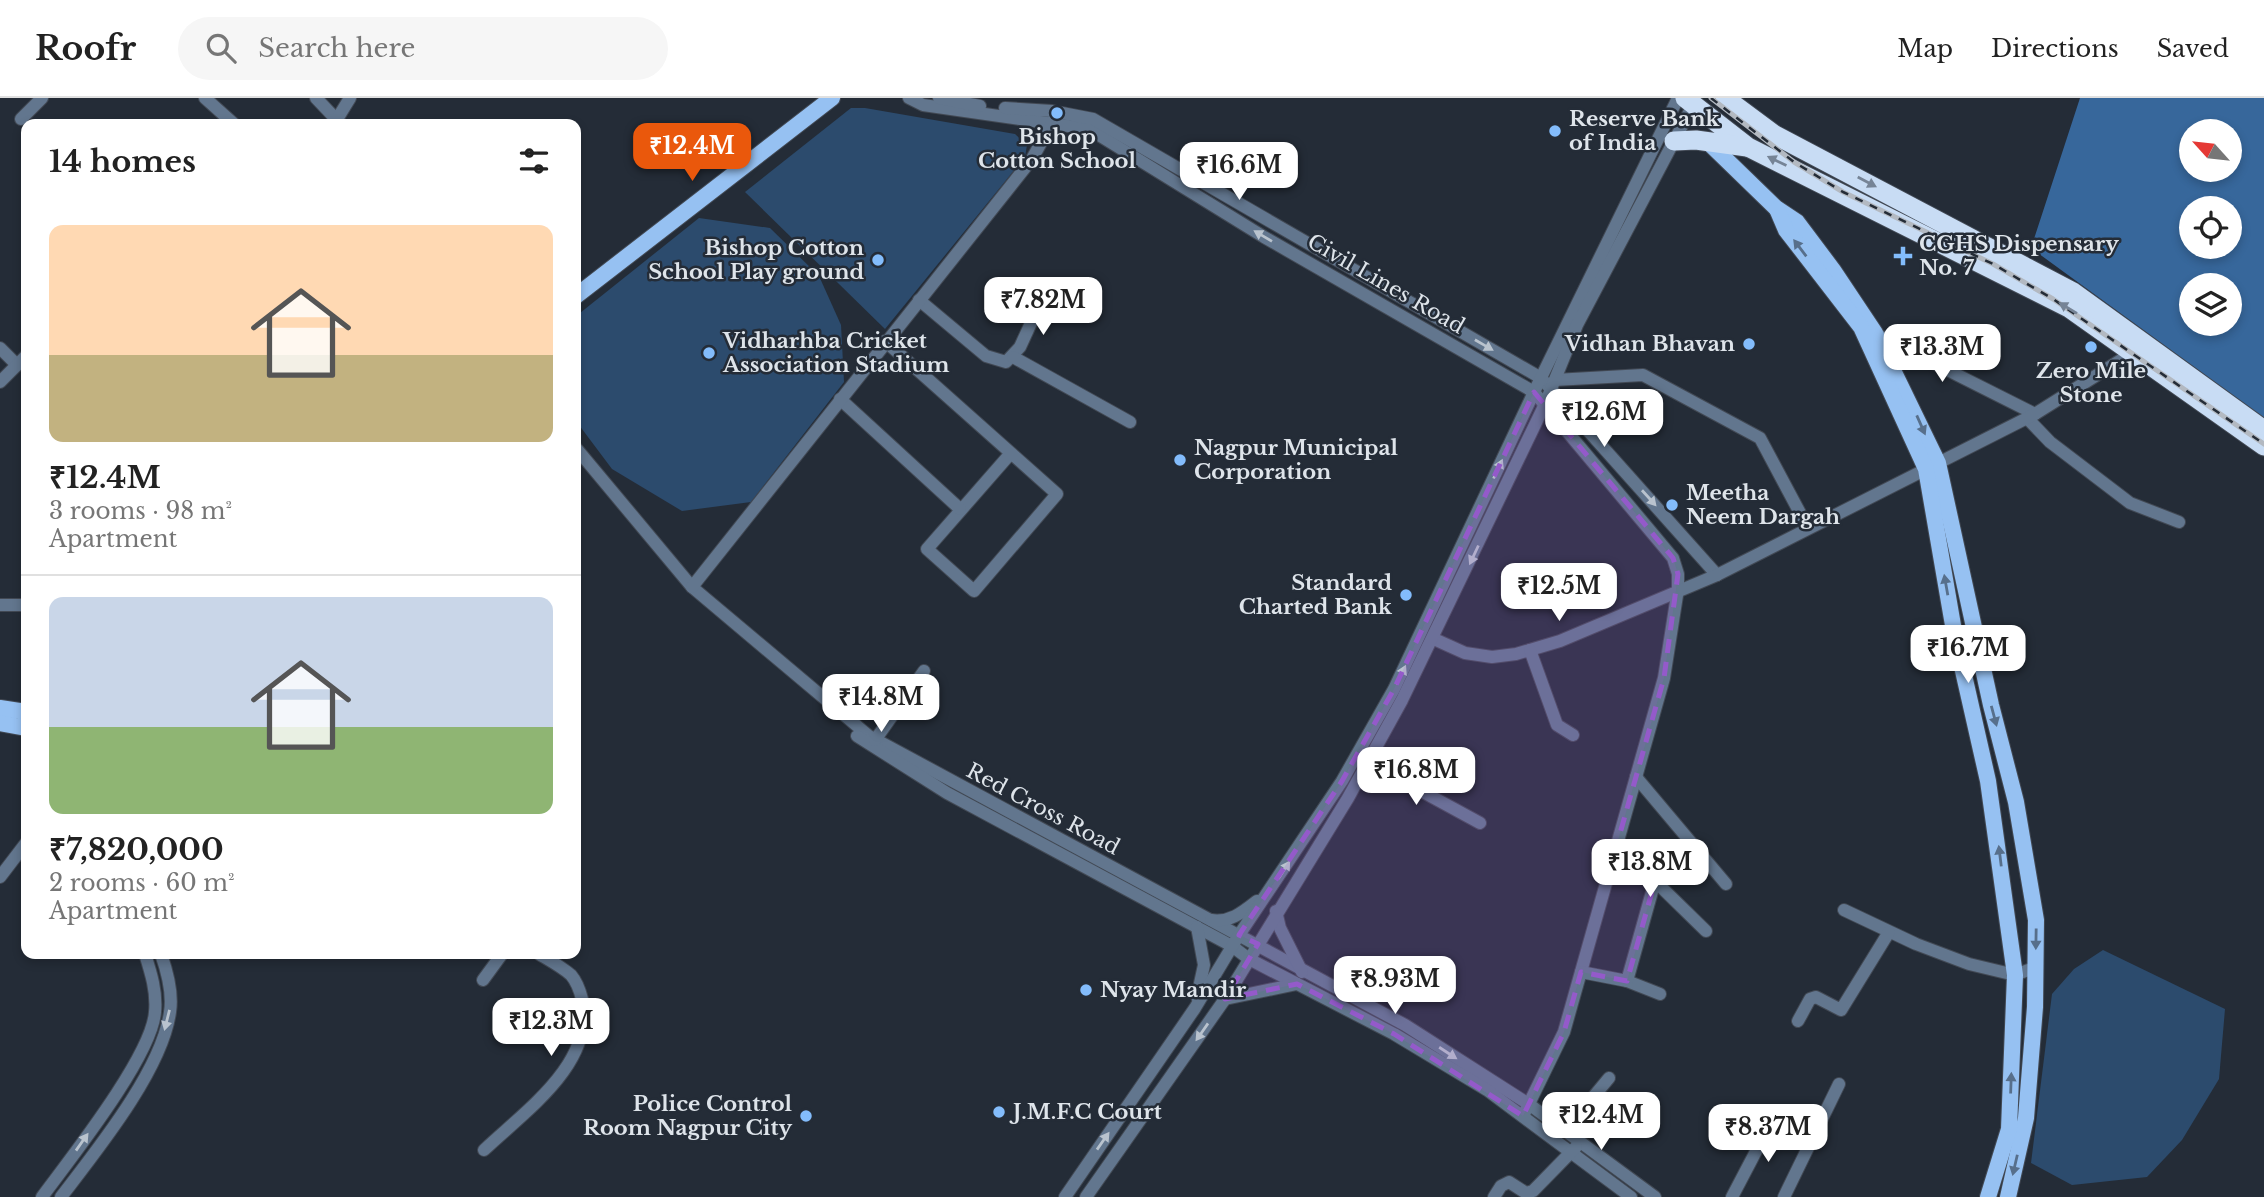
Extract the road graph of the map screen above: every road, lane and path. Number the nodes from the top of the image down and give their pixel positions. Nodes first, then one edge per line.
1 (42, 98) edge
2 (205, 98) edge
3 (316, 98) edge
4 (832, 98) edge
5 (909, 98) edge
6 (939, 98) edge
7 (1725, 98) edge
8 (1738, 98) edge
9 (1688, 100) edge
10 (341, 114) edge
11 (1746, 117) junction
12 (21, 119) dead end
13 (228, 119) edge
14 (1053, 121) junction
15 (1674, 141) junction
16 (1708, 142) junction
17 (1748, 147) junction
18 (581, 292) edge
19 (1042, 299) dead end
20 (919, 300) junction
21 (1868, 330) junction
22 (886, 341) junction
23 (0, 348) edge
24 (2132, 354) junction
25 (1013, 357) junction
26 (21, 358) edge
27 (21, 361) edge
28 (1541, 378) junction
29 (0, 382) edge
30 (1553, 385) junction
31 (1534, 392) junction
32 (840, 399) junction
33 (1545, 404) junction
34 (2031, 416) junction
35 (1130, 422) dead end
36 (2264, 430) edge
37 (2264, 446) edge
38 (1011, 453) junction
39 (581, 454) edge
40 (581, 466) edge
41 (1932, 466) junction
42 (960, 509) junction
43 (2179, 522) dead end
44 (1808, 528) junction
45 (1717, 575) junction
46 (692, 587) junction
47 (1678, 589) junction
48 (21, 605) edge
49 (0, 606) edge
50 (1434, 639) junction
51 (1977, 640) junction
52 (1956, 642) junction
53 (1530, 650) junction
54 (924, 671) dead end
55 (0, 708) edge
56 (21, 711) edge
57 (0, 723) edge
58 (21, 727) edge
59 (1573, 735) dead end
60 (875, 740) junction
61 (1367, 762) junction
62 (1636, 777) junction
63 (1480, 823) dead end
64 (1046, 838) junction
65 (1617, 844) junction
66 (21, 850) edge
67 (0, 877) edge
68 (1655, 881) junction
69 (1726, 884) dead end
70 (1270, 891) junction
71 (1844, 910) dead end
72 (1276, 911) junction
73 (1199, 922) junction
74 (1706, 931) dead end
75 (1889, 932) junction
76 (1235, 940) junction
77 (1258, 944) junction
78 (146, 959) edge
79 (163, 959) edge
80 (498, 959) edge
81 (547, 959) edge
82 (1249, 959) junction
83 (2036, 967) junction
84 (1581, 972) junction
85 (2015, 975) junction
86 (1300, 978) junction
87 (482, 980) dead end
88 (1627, 981) junction
89 (1660, 995) dead end
90 (1225, 999) junction
91 (1195, 1008) junction
92 (1798, 1021) dead end
93 (1609, 1078) dead end
94 (1839, 1084) dead end
95 (1532, 1114) junction
96 (1775, 1115) dead end
97 (1558, 1130) junction
98 (1576, 1146) junction
99 (484, 1150) dead end
100 (42, 1197) edge
101 (61, 1197) edge
102 (1065, 1197) edge
103 (1086, 1197) edge
104 (1494, 1197) edge
105 (1631, 1197) edge
106 (1655, 1197) edge
107 (1732, 1197) edge
108 (1784, 1197) edge
109 (1989, 1197) edge
110 (2008, 1197) edge

1 - 12 street
2 - 13 street
3 - 10 street
4 - 18 main road
5 - 14 street, Civil Lines Road
6 -> 28 street
7 - 11 highway
8 - 11 highway
9 - 15 street
9 - 17 highway
9 - 28 street
11 -> 36 highway
14 - 20 street
31 -> 14 street, Civil Lines Road
15 - 16 highway
15 - 30 street
16 - 17 highway
16 - 21 main road
24 -> 17 highway
19 - 25 street
20 - 22 street
20 - 25 street
21 - 34 street
21 - 41 main road
22 - 32 street
22 - 38 street
23 - 26 street
24 - 34 street
24 - 37 highway
25 - 35 street
27 - 29 street
28 - 30 street
28 - 31 street
30 - 33 street
30 - 44 street
30 -> 45 street
31 - 33 street, Civil Lines Road
70 -> 31 street
32 - 42 street
32 - 46 street
33 - 47 street, Civil Lines Road
33 -> 50 street
34 - 41 street
34 - 43 street
38 - 42 street
38 - 42 street
39 - 46 street, Red Cross Road
40 - 64 street
41 - 44 street
41 - 51 main road
52 -> 41 main road
44 - 45 street
45 - 47 street
46 - 60 street, Red Cross Road
47 - 53 street
47 - 62 street
48 - 49 street
50 - 53 street
50 - 61 street
51 - 52 main road
51 -> 83 main road
85 -> 52 main road
53 - 59 street
54 - 60 street
55 - 56 main road
57 - 58 main road
60 - 64 street, Red Cross Road
61 - 63 street
61 - 72 street
62 - 65 street
62 - 69 street
64 - 73 street, Red Cross Road
65 - 68 street
65 - 84 street
66 - 67 street
68 - 74 street
68 - 88 street
70 - 73 street
70 - 76 street
71 - 75 street
72 - 77 street
72 - 86 street
73 - 76 street, Red Cross Road
73 - 91 street
75 - 85 street
75 - 92 street
76 - 77 street, Red Cross Road
76 - 82 street, Red Cross Road
76 - 91 street
77 - 82 street
77 - 86 street, Red Cross Road
100 -> 78 street
79 -> 101 street
80 - 87 street
81 - 99 street
82 - 86 street, Red Cross Road
82 - 90 street
83 - 85 street
83 -> 110 main road
84 - 88 street
84 - 95 street
109 -> 85 main road
86 - 90 street
86 - 95 street, Red Cross Road
88 - 89 street
90 -> 103 street
102 -> 91 street
93 - 97 street
94 - 108 street
95 - 97 street, Red Cross Road
96 - 107 street
97 - 98 street, Red Cross Road
98 - 104 street
98 - 105 street, Red Cross Road
98 - 106 street, Red Cross Road

